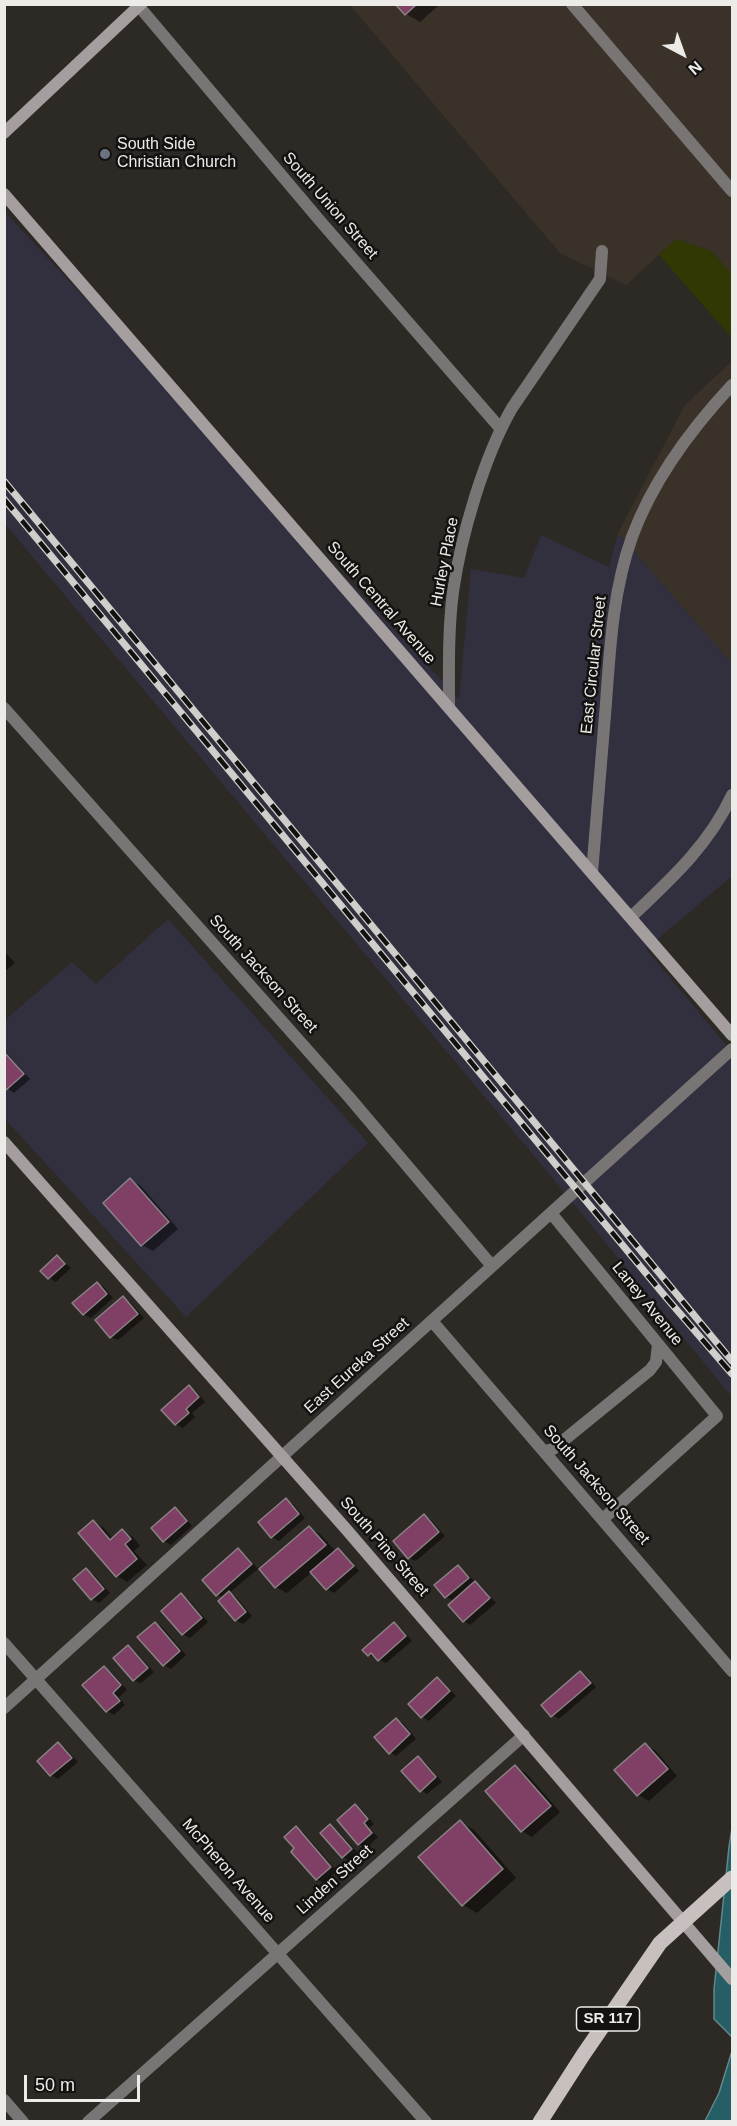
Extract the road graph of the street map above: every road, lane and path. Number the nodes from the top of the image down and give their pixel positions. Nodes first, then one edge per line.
1 (572, 4) edge
2 (139, 5) edge
3 (4, 133) edge
4 (732, 191) edge
5 (4, 194) edge
6 (602, 251) dead end
7 (732, 385) edge
8 (500, 428) junction
9 (449, 707) junction
10 (4, 708) edge
11 (732, 795) edge
12 (592, 872) junction
13 (631, 917) junction
14 (732, 1035) edge
15 (732, 1049) edge
16 (4, 1142) edge
17 (551, 1213) junction
18 (492, 1266) junction
19 (432, 1321) junction
20 (658, 1344) junction
21 (545, 1451) junction
22 (282, 1456) junction
23 (603, 1518) junction
24 (4, 1643) edge
25 (732, 1671) edge
26 (36, 1679) junction
27 (4, 1708) edge
28 (524, 1735) junction
29 (729, 1882) edge
30 (683, 1922) junction
31 (278, 1953) junction
32 (732, 1979) edge
33 (4, 2100) edge
34 (23, 2121) edge
35 (88, 2121) edge
36 (426, 2121) edge
37 (540, 2121) edge

1 - 4 street
2 - 3 street
2 - 8 street, South Union Street
5 - 9 street, South Central Avenue
6 - 8 street, Hurley Place
7 - 12 street, East Circular Street
8 - 9 street, Hurley Place
9 - 12 street, South Central Avenue
10 - 18 street, South Jackson Street
11 - 13 street
12 - 13 street, South Central Avenue
13 - 14 street, South Central Avenue
15 - 17 street, East Eureka Street
16 - 22 street, South Pine Street
17 - 18 street, East Eureka Street
17 - 20 street, Laney Avenue
18 - 19 street, East Eureka Street
19 - 21 street, South Jackson Street
19 - 22 street, East Eureka Street
20 - 21 street
20 - 23 street, Laney Avenue
21 - 23 street, South Jackson Street
22 - 26 street, East Eureka Street
22 - 28 street, South Pine Street
23 - 25 street, South Jackson Street
24 - 26 street, McPheron Avenue
26 - 27 street, East Eureka Street
26 - 31 street, McPheron Avenue
28 - 30 street, South Pine Street
28 - 31 street, Linden Street
29 - 30 main road
30 - 32 street, South Pine Street
30 - 37 main road, SR 117
31 - 35 street, Linden Street
31 - 36 street, McPheron Avenue
33 - 34 street

